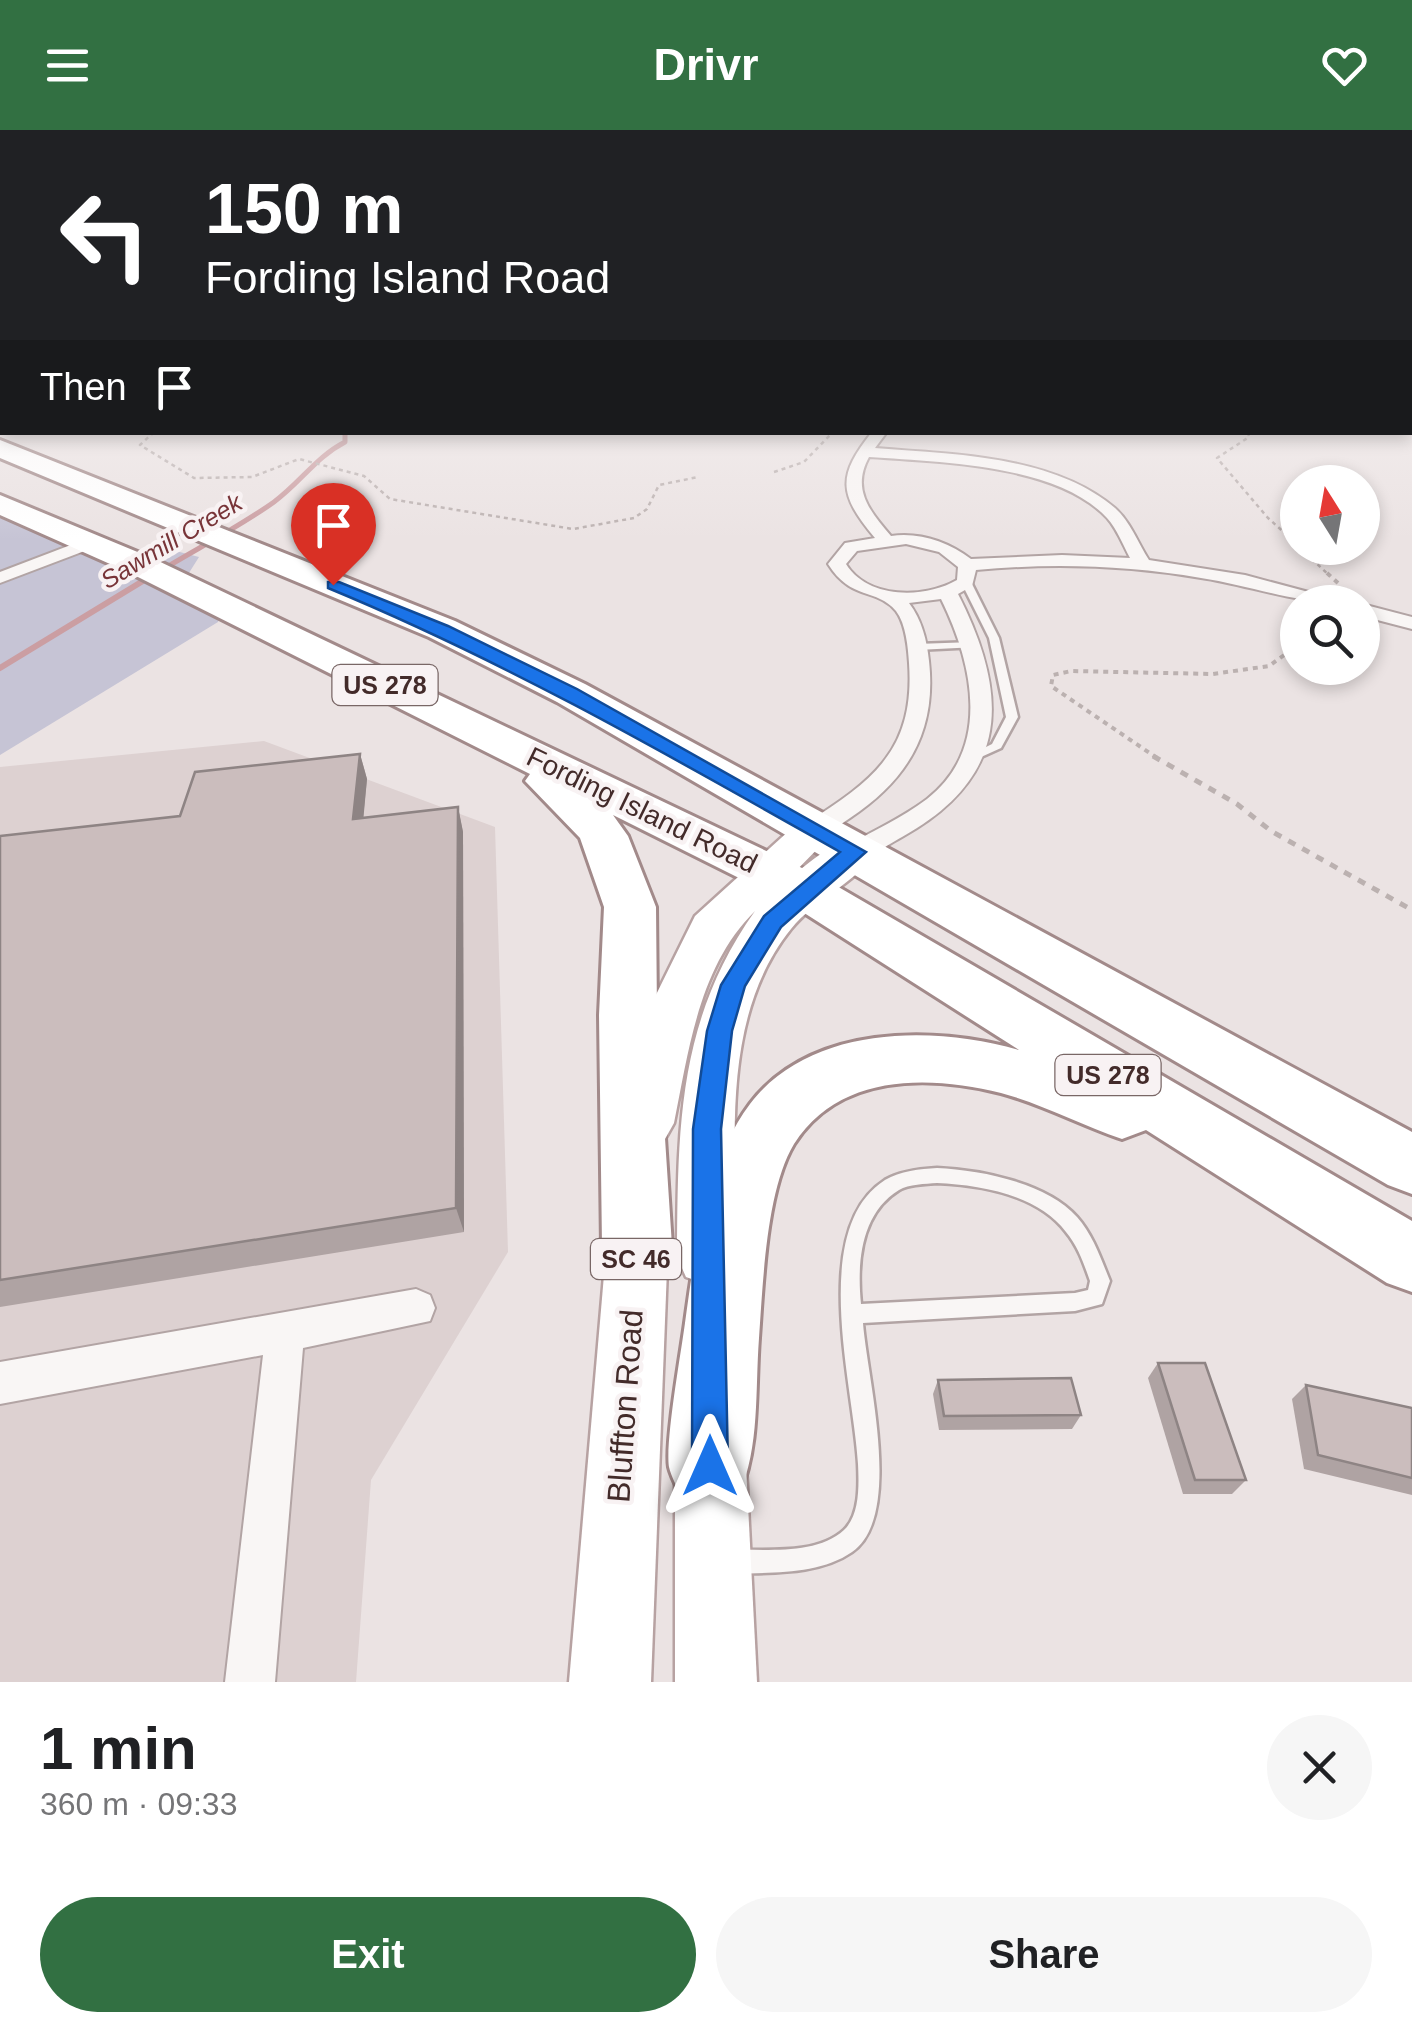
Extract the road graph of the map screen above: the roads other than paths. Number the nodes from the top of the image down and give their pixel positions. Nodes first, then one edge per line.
1 (877, 435) edge
2 (2, 449) edge
3 (863, 452) junction
4 (0, 504) edge
5 (885, 539) junction
6 (89, 543) junction
7 (1141, 562) junction
8 (0, 578) edge
9 (960, 580) junction
10 (1283, 585) edge
11 (888, 595) junction
12 (1380, 615) edge
13 (1412, 624) edge
14 (295, 641) junction
15 (973, 646) junction
16 (916, 647) junction
17 (474, 728) junction
18 (970, 759) junction
19 (808, 857) junction
20 (1256, 1165) junction
21 (1412, 1165) edge
22 (637, 1246) junction
23 (1412, 1258) edge
24 (416, 1308) dead end
25 (854, 1314) junction
26 (285, 1332) junction
27 (0, 1384) edge
28 (710, 1466) junction
29 (712, 1563) junction
30 (250, 1682) edge
31 (610, 1682) edge
32 (716, 1682) edge

1 - 3 street
2 - 19 highway, Fording Island Road / US 278
3 - 5 street
3 - 7 street
4 - 6 highway, Fording Island Road / US 278
5 - 9 street
5 - 11 street
6 - 8 street
6 - 14 highway, Fording Island Road / US 278
7 - 9 street
7 - 10 street
9 - 11 street
9 - 15 street
9 - 18 lane
11 - 16 street
12 - 13 street
14 - 17 highway, Fording Island Road / US 278
14 - 19 highway
15 - 16 lane
15 - 18 street
16 - 19 street
17 - 19 highway, Fording Island Road / US 278
17 - 22 highway
18 - 19 street
19 - 20 highway, Fording Island Road / US 278
19 - 21 highway, Fording Island Road / US 278
19 - 22 main road, Bluffton Road / SC 46
19 - 28 main road, SC 46
20 - 23 highway, Fording Island Road / US 278
20 - 28 highway
22 - 31 main road, Bluffton Road / SC 46
24 - 26 street
25 - 25 lane
25 - 29 lane
26 - 27 street
26 - 30 street
28 - 29 main road, SC 46
29 - 32 main road, SC 46

